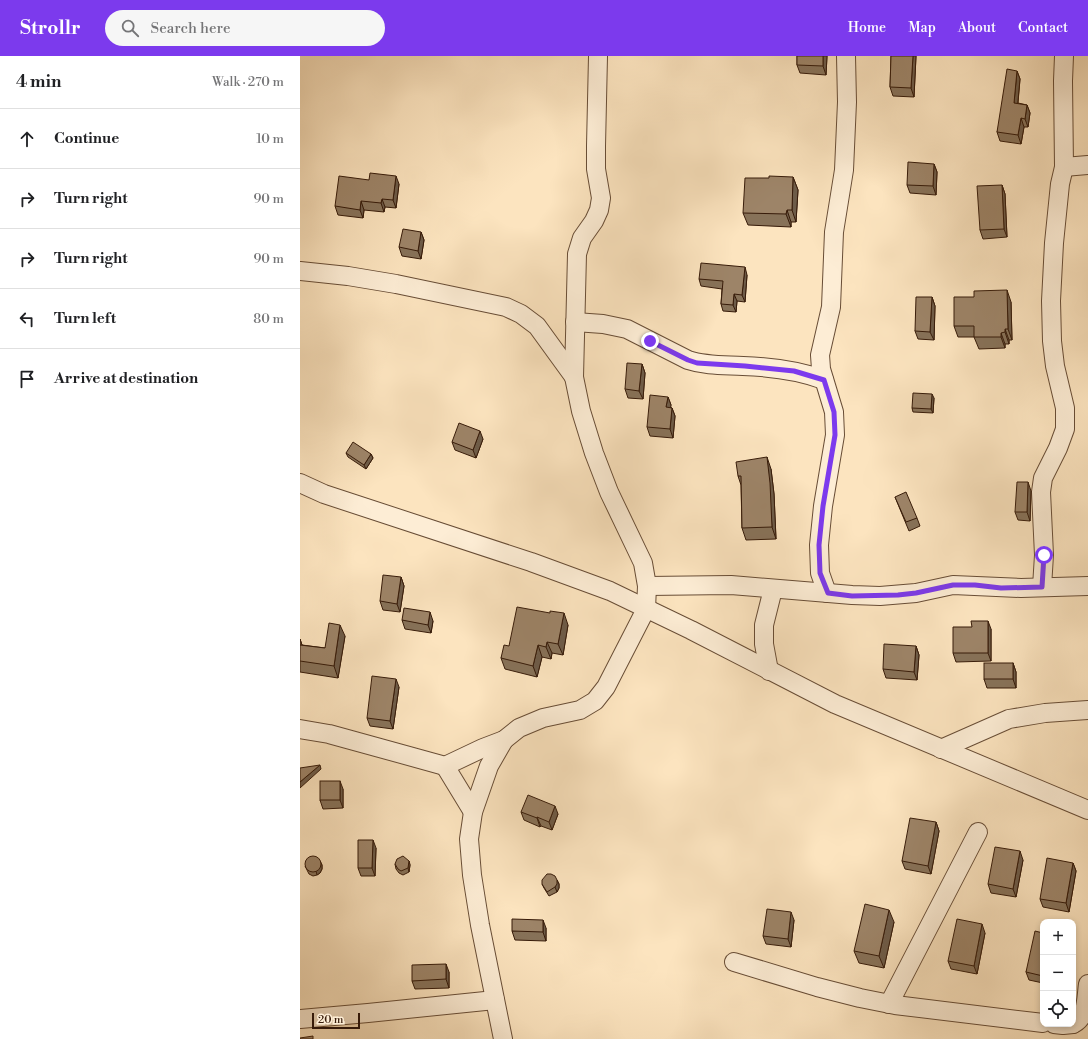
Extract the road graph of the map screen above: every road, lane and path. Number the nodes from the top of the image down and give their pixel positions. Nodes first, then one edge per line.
1 (598, 56) edge
2 (846, 56) edge
3 (1064, 56) edge
4 (1088, 165) edge
5 (1064, 167) junction
6 (300, 271) edge
7 (575, 322) junction
8 (574, 377) junction
9 (824, 380) junction
10 (300, 483) edge
11 (647, 586) junction
12 (1088, 586) edge
13 (1042, 587) junction
14 (774, 589) junction
15 (828, 593) junction
16 (646, 609) junction
17 (769, 671) junction
18 (1088, 710) edge
19 (300, 729) edge
20 (504, 740) junction
21 (941, 749) junction
22 (445, 766) junction
23 (1088, 810) edge
24 (473, 812) junction
25 (978, 832) dead end
26 (734, 962) dead end
27 (1088, 984) edge
28 (495, 1000) junction
29 (889, 1004) junction
30 (300, 1019) edge
31 (1076, 1022) edge
32 (1040, 1023) edge
33 (503, 1039) edge

1 - 7 street
2 - 9 street
3 - 5 street
4 - 5 street
5 - 13 street
6 - 8 street
7 - 8 street
7 - 9 street
8 - 11 street
9 - 15 street
10 - 16 street
11 - 14 street
11 - 16 street
12 - 13 street
13 - 15 street
14 - 15 street
14 - 17 street
16 - 17 street
16 - 20 street
17 - 21 street
18 - 21 street
19 - 22 street
20 - 22 street
20 - 24 street
21 - 23 street
22 - 24 street
24 - 28 street
25 - 29 street
26 - 29 street
27 - 31 street
28 - 30 street
28 - 33 street
29 - 32 street

